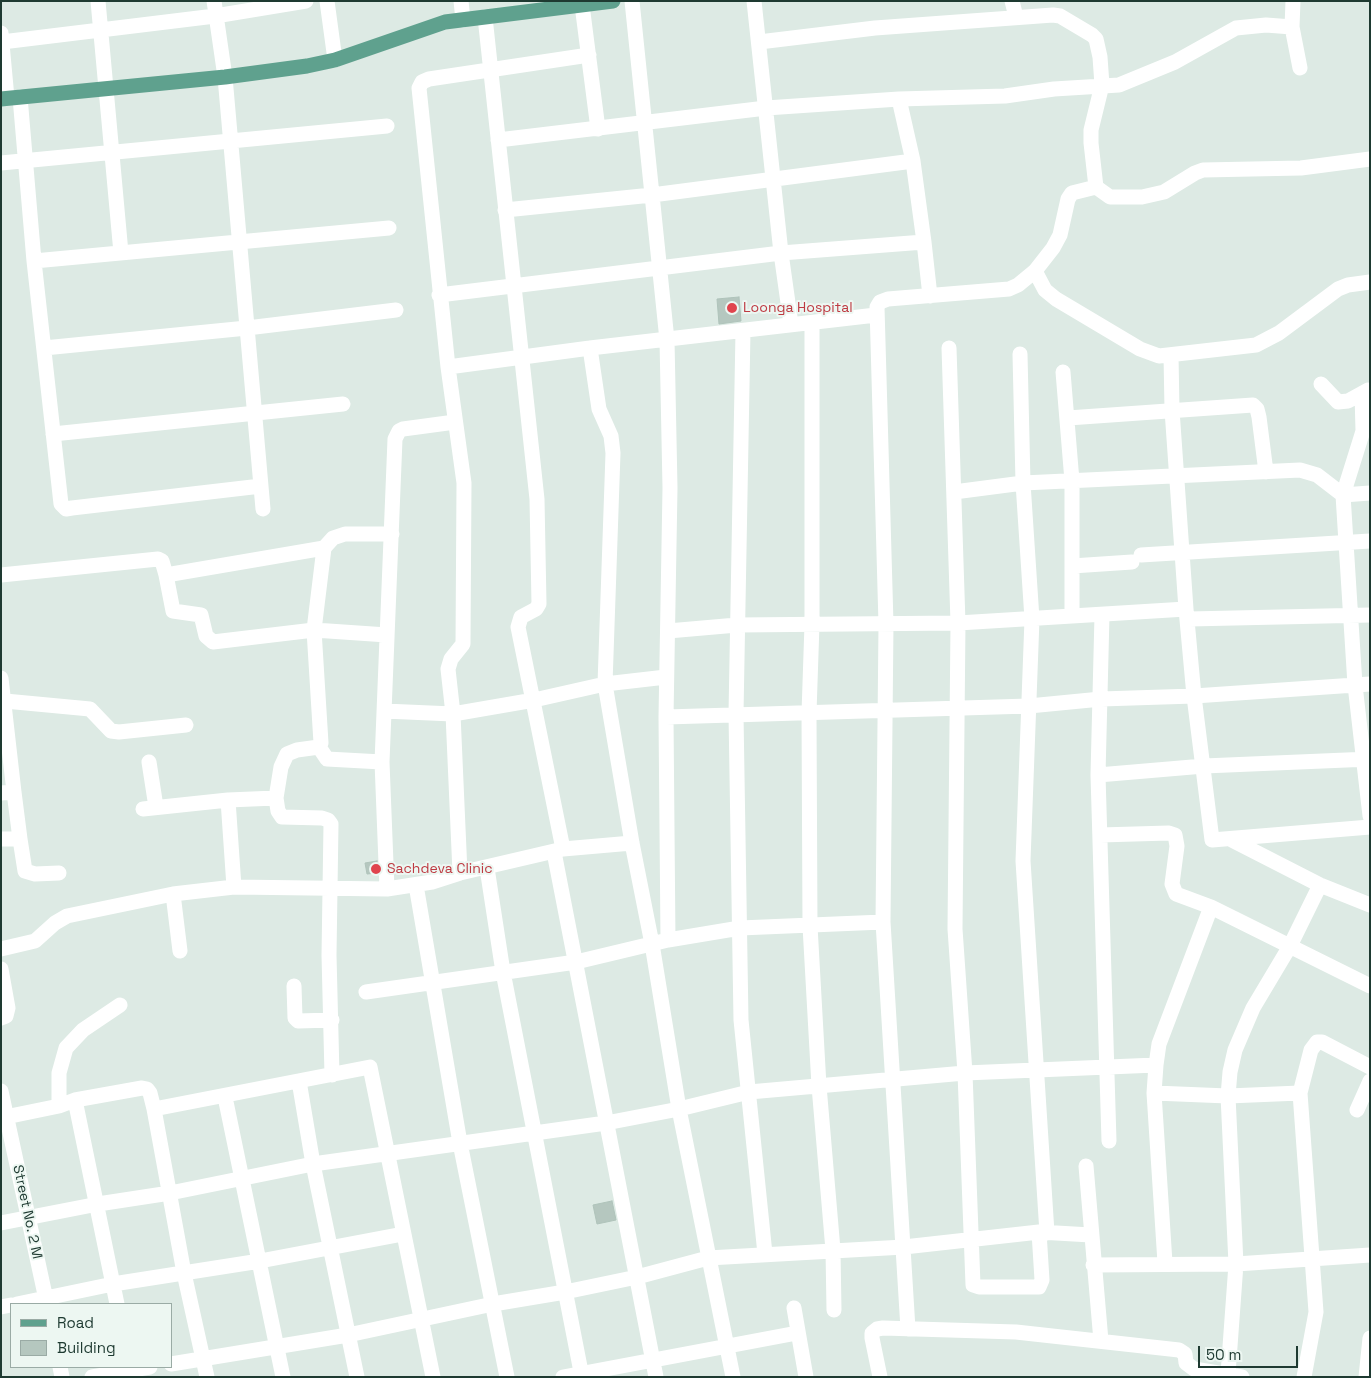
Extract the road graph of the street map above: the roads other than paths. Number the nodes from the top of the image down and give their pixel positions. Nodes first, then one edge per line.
1 (98, 1) edge
2 (306, 1) edge
3 (326, 1) edge
4 (461, 1) edge
5 (613, 1) edge
6 (632, 1) edge
7 (754, 1) edge
8 (1012, 1) edge
9 (1293, 1) edge
10 (582, 5) junction
11 (215, 9) edge
12 (485, 17) junction
13 (1016, 17) junction
14 (463, 20) junction
15 (1292, 27) junction
16 (100, 29) junction
17 (1, 33) edge
18 (2, 42) edge
19 (759, 42) junction
20 (589, 55) junction
21 (335, 60) junction
22 (1300, 68) dead end
23 (490, 70) junction
24 (225, 77) junction
25 (1102, 85) junction
26 (105, 88) junction
27 (10, 98) edge
28 (899, 99) junction
29 (766, 108) junction
30 (644, 124) junction
31 (387, 126) dead end
32 (598, 129) junction
33 (498, 140) junction
34 (230, 143) junction
35 (111, 153) junction
36 (1370, 159) edge
37 (26, 160) junction
38 (913, 161) junction
39 (1, 163) edge
40 (774, 180) junction
41 (1096, 187) junction
42 (652, 195) junction
43 (506, 210) junction
44 (389, 228) dead end
45 (239, 242) junction
46 (924, 242) junction
47 (121, 253) junction
48 (780, 254) junction
49 (34, 261) junction
50 (661, 267) junction
51 (1035, 271) junction
52 (1370, 282) edge
53 (515, 285) junction
54 (440, 295) junction
55 (930, 296) junction
56 (396, 310) dead end
57 (876, 315) junction
58 (812, 323) junction
59 (791, 324) junction
60 (247, 328) junction
61 (743, 331) junction
62 (668, 340) junction
63 (44, 348) junction
64 (590, 348) junction
65 (949, 348) dead end
66 (1020, 354) dead end
67 (1171, 355) junction
68 (523, 356) junction
69 (448, 367) junction
70 (1063, 372) dead end
71 (1321, 384) dead end
72 (1366, 391) edge
73 (343, 404) dead end
74 (1172, 410) junction
75 (254, 414) junction
76 (1068, 418) junction
77 (455, 422) junction
78 (52, 434) junction
79 (1266, 472) junction
80 (1178, 476) junction
81 (1072, 481) junction
82 (1023, 483) junction
83 (261, 486) junction
84 (954, 492) junction
85 (1370, 492) edge
86 (1343, 495) junction
87 (263, 509) dead end
88 (392, 534) junction
89 (1370, 541) edge
90 (1347, 543) junction
91 (324, 548) junction
92 (1182, 554) junction
93 (1072, 566) junction
94 (1, 575) edge
95 (166, 575) junction
96 (1072, 614) junction
97 (1102, 614) junction
98 (1188, 614) junction
99 (1370, 615) edge
100 (1351, 617) junction
101 (1032, 619) junction
102 (958, 623) junction
103 (812, 624) junction
104 (886, 624) junction
105 (737, 625) junction
106 (314, 630) junction
107 (668, 631) junction
108 (387, 635) junction
109 (666, 677) junction
110 (1, 678) edge
111 (605, 684) junction
112 (1363, 685) edge
113 (1194, 696) junction
114 (1101, 699) junction
115 (534, 700) junction
116 (5, 701) junction
117 (958, 706) junction
118 (1029, 706) junction
119 (884, 710) junction
120 (384, 711) junction
121 (809, 712) junction
122 (453, 714) junction
123 (736, 714) junction
124 (666, 717) junction
125 (4, 722) edge
126 (186, 725) dead end
127 (319, 748) junction
128 (1367, 759) edge
129 (149, 762) dead end
130 (382, 762) junction
131 (1204, 766) junction
132 (1098, 775) junction
133 (8, 793) edge
134 (276, 798) junction
135 (228, 800) junction
136 (1370, 816) edge
137 (1370, 827) edge
138 (1100, 835) junction
139 (1, 839) edge
140 (20, 839) junction
141 (1232, 840) junction
142 (632, 843) junction
143 (559, 851) junction
144 (487, 868) junction
145 (59, 873) dead end
146 (460, 873) junction
147 (416, 885) junction
148 (1320, 885) junction
149 (234, 887) junction
150 (329, 887) junction
151 (387, 889) junction
152 (173, 894) junction
153 (1370, 905) edge
154 (1211, 907) junction
155 (883, 922) junction
156 (810, 926) junction
157 (740, 928) junction
158 (668, 940) junction
159 (652, 944) junction
160 (1290, 946) junction
161 (1, 949) edge
162 (180, 951) dead end
163 (576, 962) junction
164 (2, 972) edge
165 (503, 972) junction
166 (431, 983) junction
167 (294, 986) dead end
168 (1370, 986) edge
169 (366, 992) dead end
170 (120, 1005) dead end
171 (1, 1018) edge
172 (332, 1020) junction
173 (1156, 1065) junction
174 (1108, 1066) junction
175 (1370, 1067) edge
176 (1036, 1069) junction
177 (965, 1073) junction
178 (332, 1074) junction
179 (893, 1079) junction
180 (298, 1081) junction
181 (1370, 1081) edge
182 (819, 1086) junction
183 (1, 1091) edge
184 (749, 1092) junction
185 (1154, 1093) junction
186 (1300, 1093) junction
187 (1228, 1096) junction
188 (225, 1097) junction
189 (75, 1100) junction
190 (59, 1106) junction
191 (154, 1109) junction
192 (679, 1109) junction
193 (1357, 1110) dead end
194 (4, 1117) edge
195 (606, 1122) junction
196 (534, 1134) junction
197 (1109, 1142) dead end
198 (460, 1143) junction
199 (386, 1154) junction
200 (313, 1164) junction
201 (1086, 1166) dead end
202 (241, 1179) junction
203 (170, 1194) junction
204 (98, 1204) junction
205 (28, 1217) junction
206 (1, 1223) edge
207 (1043, 1232) junction
208 (403, 1234) junction
209 (1091, 1235) junction
210 (972, 1238) junction
211 (904, 1246) junction
212 (331, 1248) junction
213 (833, 1250) junction
214 (765, 1254) junction
215 (1370, 1255) edge
216 (1311, 1257) junction
217 (708, 1258) junction
218 (260, 1261) junction
219 (1165, 1264) junction
220 (1236, 1264) junction
221 (1093, 1265) junction
222 (184, 1272) junction
223 (637, 1277) junction
224 (113, 1284) junction
225 (565, 1292) junction
226 (46, 1302) edge
227 (32, 1303) edge
228 (117, 1303) edge
229 (493, 1304) junction
230 (794, 1308) dead end
231 (834, 1310) dead end
232 (421, 1320) junction
233 (908, 1329) junction
234 (797, 1333) junction
235 (348, 1334) junction
236 (1370, 1338) edge
237 (1101, 1341) junction
238 (726, 1345) junction
239 (277, 1347) junction
240 (204, 1360) junction
241 (652, 1360) junction
242 (172, 1364) edge
243 (146, 1368) edge
244 (132, 1371) edge
245 (582, 1375) edge
246 (1224, 1375) edge
247 (92, 1377) edge
248 (207, 1377) edge
249 (283, 1377) edge
250 (357, 1377) edge
251 (433, 1377) edge
252 (507, 1377) edge
253 (563, 1377) edge
254 (656, 1377) edge
255 (733, 1377) edge
256 (806, 1377) edge
257 (880, 1377) edge
258 (1304, 1377) edge
259 (1366, 1377) edge

1 - 16 street
2 - 11 street
3 - 21 street
4 - 14 street
5 - 10 main road
6 - 30 street
7 - 19 street
8 - 13 street
9 - 15 street
10 - 12 main road
10 - 20 street
11 - 16 street
11 - 24 street
12 - 14 main road
12 - 23 street
13 - 19 street
13 - 25 street
14 - 21 main road
15 - 22 street
15 - 25 street
16 - 18 street
16 - 26 street
17 - 18 street
18 - 27 street
19 - 29 street
20 - 23 street
20 - 32 street
21 - 24 main road
23 - 33 street
23 - 54 street
24 - 26 main road
24 - 34 street
25 - 28 street
25 - 41 street
26 - 27 main road
26 - 35 street
27 - 37 street
28 - 29 street
28 - 38 street
29 - 30 street
29 - 40 street
30 - 32 street
30 - 42 street
31 - 34 street
32 - 33 street
33 - 43 street
34 - 35 street
34 - 45 street
35 - 37 street
35 - 47 street
36 - 41 street
37 - 39 street
37 - 49 street
38 - 40 street
38 - 46 street
40 - 42 street
40 - 48 street
41 - 51 street
42 - 43 street
42 - 50 street
43 - 53 street
44 - 45 street
45 - 47 street
45 - 60 street
46 - 48 street
46 - 55 street
47 - 49 street
48 - 50 street
48 - 59 street
49 - 63 street
50 - 53 street
50 - 62 street
51 - 55 street
51 - 67 street
52 - 67 street
53 - 54 street
53 - 68 street
54 - 69 street
55 - 57 street
56 - 60 street
57 - 58 street
57 - 104 street
58 - 59 street
58 - 103 street
59 - 61 street
60 - 63 street
60 - 75 street
61 - 62 street
61 - 105 street
62 - 64 street
62 - 107 street
63 - 78 street
64 - 68 street
64 - 111 street
65 - 84 street
66 - 82 street
67 - 74 street
68 - 69 street
68 - 115 street
69 - 77 street
70 - 76 street
71 - 72 street
72 - 86 street
73 - 75 street
74 - 76 street
74 - 79 street
74 - 80 street
75 - 78 street
75 - 83 street
76 - 81 street
77 - 88 street
77 - 122 street
78 - 83 street
79 - 80 street
79 - 86 street
80 - 81 street
80 - 92 street
81 - 82 street
81 - 93 street
82 - 84 street
82 - 101 street
83 - 87 street
84 - 102 street
85 - 86 street
86 - 90 street
88 - 91 street
88 - 108 street
89 - 90 street
90 - 92 street
90 - 100 street
91 - 95 street
91 - 106 street
92 - 93 street
92 - 98 street
93 - 96 street
94 - 95 street
95 - 106 street
96 - 97 street
96 - 101 street
97 - 98 street
97 - 114 street
98 - 100 street
98 - 113 street
99 - 100 street
100 - 112 street
101 - 102 street
101 - 118 street
102 - 104 street
102 - 117 street
103 - 104 street
103 - 105 street
103 - 121 street
104 - 119 street
105 - 107 street
105 - 123 street
106 - 108 street
106 - 127 street
107 - 109 street
108 - 120 street
109 - 111 street
109 - 124 street
110 - 116 street
111 - 115 street
111 - 142 street
112 - 113 street
112 - 128 street
113 - 114 street
113 - 131 street
114 - 118 street
114 - 132 street
115 - 122 street
115 - 143 street
116 - 125 street
116 - 126 street
117 - 118 street
117 - 119 street
117 - 177 street
118 - 176 street
119 - 121 street
119 - 155 street
120 - 122 street
120 - 130 street
121 - 123 street
121 - 156 street
122 - 146 street
123 - 124 street
123 - 157 street
124 - 158 street
125 - 133 street
127 - 130 street
127 - 134 street
128 - 131 street
128 - 136 street
129 - 135 street
130 - 151 street
131 - 132 street
131 - 141 street
132 - 138 street
133 - 140 street
134 - 135 street
134 - 150 street
135 - 149 street
137 - 141 street
138 - 154 street
138 - 174 street
139 - 140 street
140 - 145 street
141 - 148 street
142 - 143 street
142 - 159 street
143 - 144 street
143 - 163 street
144 - 146 street
144 - 165 street
146 - 147 street
147 - 151 street
147 - 166 street
148 - 153 street
148 - 160 street
149 - 150 street
149 - 152 street
150 - 151 street
150 - 172 street
152 - 161 street
152 - 162 street
154 - 160 street
154 - 173 street
155 - 156 street
155 - 179 street
156 - 157 street
156 - 182 street
157 - 158 street
157 - 184 street
158 - 159 street
159 - 163 street
159 - 192 street
160 - 168 street
160 - 187 street
163 - 165 street
163 - 195 street
164 - 171 street
165 - 166 street
165 - 196 street
166 - 169 street
166 - 198 street
167 - 172 street
170 - 190 street
172 - 178 street
173 - 174 street
173 - 185 street
174 - 176 street
174 - 197 street
175 - 186 street
176 - 177 street
176 - 207 street
177 - 179 street
177 - 210 street
178 - 180 street
178 - 199 street
179 - 182 street
179 - 211 street
180 - 188 street
180 - 200 street
181 - 193 street
182 - 184 street
182 - 213 street
183 - 194 street, Street No. 2 M
184 - 192 street
184 - 214 street
185 - 187 street
185 - 219 street
186 - 187 street
186 - 216 street
187 - 220 street
188 - 191 street
188 - 202 street
189 - 190 street
189 - 191 street
189 - 204 street
190 - 194 street
191 - 203 street
192 - 195 street
192 - 217 street
194 - 205 street, Street No. 2 M
195 - 196 street
195 - 223 street
196 - 198 street
196 - 225 street
198 - 199 street
198 - 229 street
199 - 200 street
199 - 208 street
200 - 202 street
200 - 212 street
201 - 209 street
202 - 203 street
202 - 218 street
203 - 204 street
203 - 222 street
204 - 205 street
204 - 224 street
205 - 206 street
205 - 226 street, Street No. 2 M
207 - 209 street
207 - 210 street
207 - 210 street
208 - 212 street
208 - 232 street
209 - 221 street
210 - 211 street
211 - 213 street
211 - 233 street
212 - 218 street
212 - 235 street
213 - 214 street
213 - 231 street
214 - 217 street
215 - 216 street
216 - 220 street
216 - 258 street
217 - 223 street
217 - 238 street
218 - 222 street
218 - 239 street
219 - 220 street
219 - 221 street
220 - 246 street
221 - 237 street
222 - 224 street
222 - 240 street
223 - 225 street
223 - 241 street
224 - 226 street
224 - 228 street
225 - 229 street
225 - 245 street
226 - 227 street
229 - 232 street
229 - 252 street
230 - 234 street
232 - 235 street
232 - 251 street
233 - 237 street
233 - 257 street
234 - 238 street
234 - 256 street
235 - 239 street
235 - 250 street
236 - 259 street
237 - 246 street
238 - 241 street
238 - 255 street
239 - 240 street
239 - 249 street
240 - 242 street
240 - 248 street
241 - 245 street
241 - 254 street
243 - 244 street
244 - 247 street
245 - 253 street

